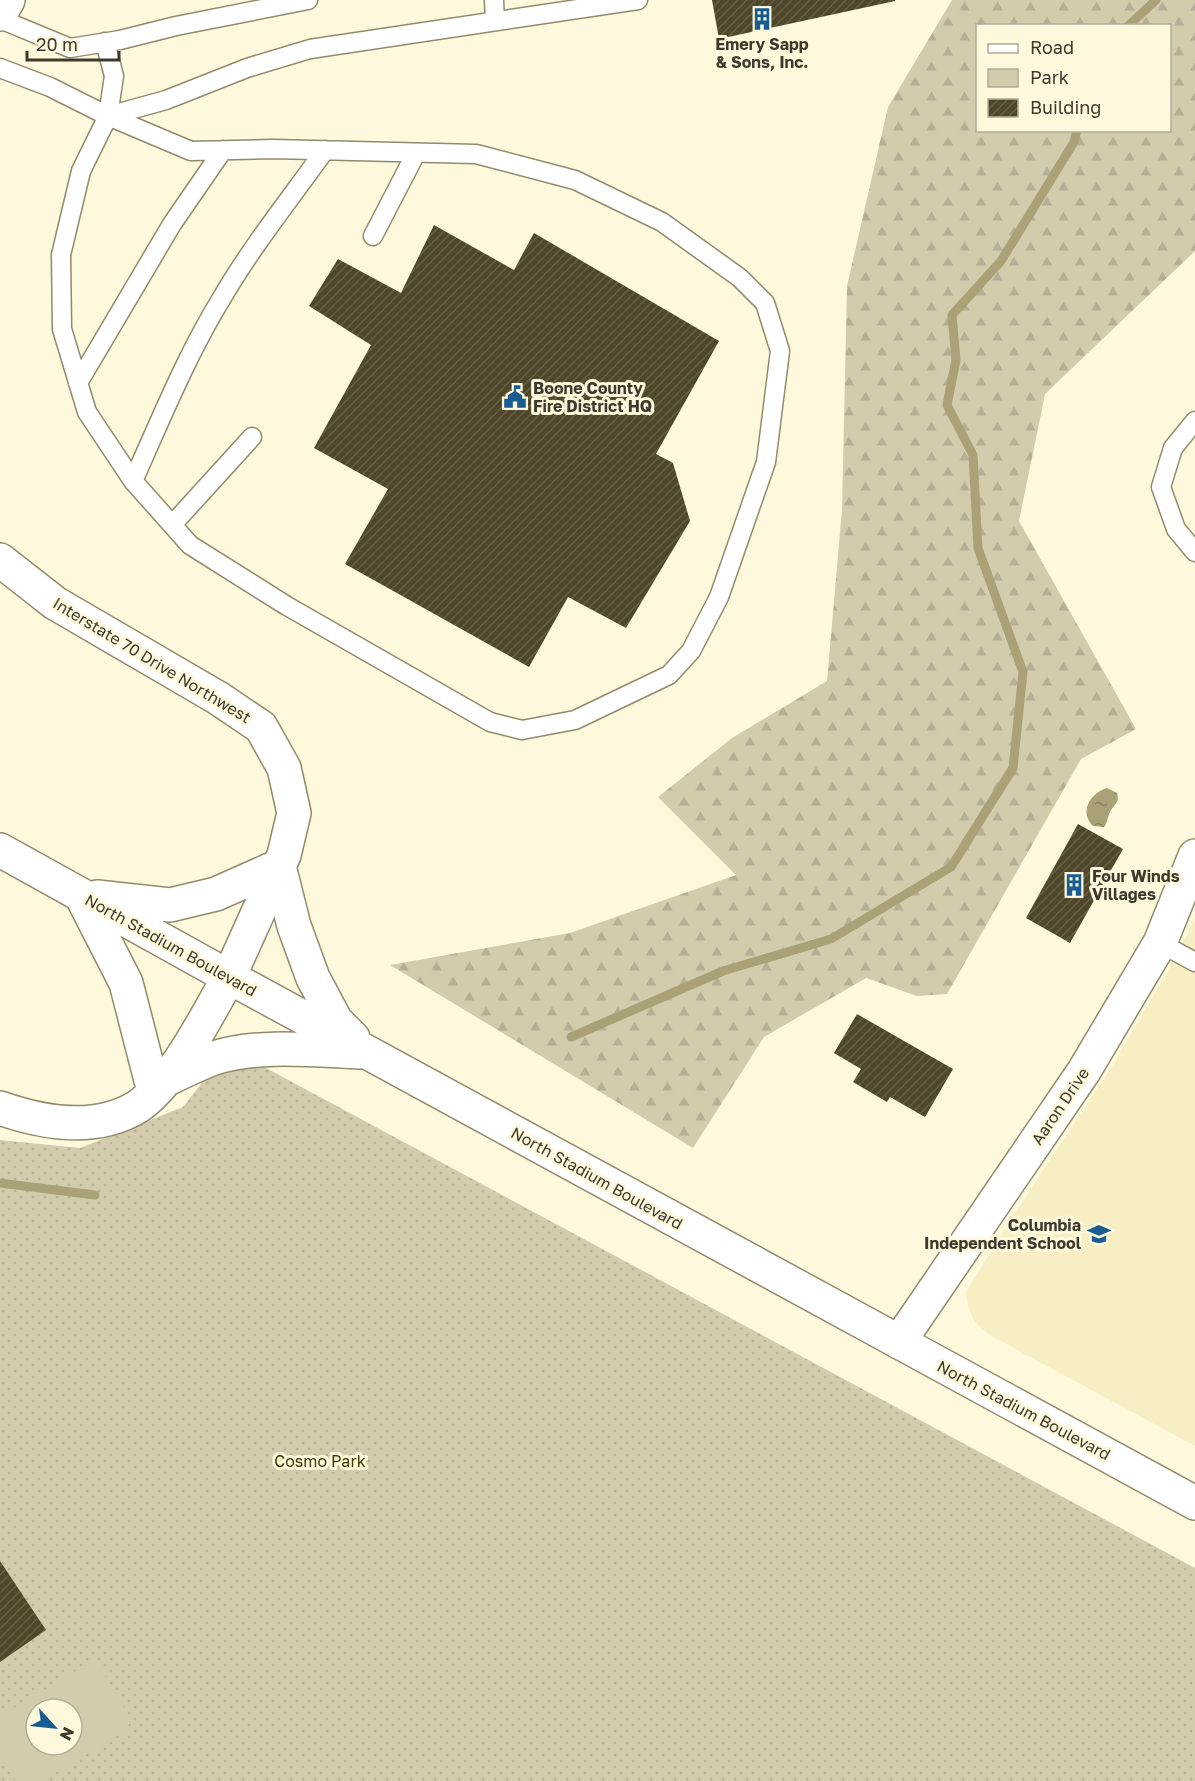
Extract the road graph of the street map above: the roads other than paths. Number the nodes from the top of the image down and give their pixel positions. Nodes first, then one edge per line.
1 (8, 0) edge
2 (308, 0) edge
3 (494, 0) edge
4 (638, 0) edge
5 (578, 4) edge
6 (0, 14) edge
7 (0, 19) edge
8 (495, 21) junction
9 (105, 42) junction
10 (0, 68) edge
11 (108, 116) junction
12 (223, 150) junction
13 (325, 150) junction
14 (416, 153) junction
15 (373, 236) dead end
16 (78, 383) junction
17 (1195, 421) edge
18 (252, 437) dead end
19 (133, 481) junction
20 (172, 525) junction
21 (1195, 552) edge
22 (0, 560) edge
23 (0, 850) edge
24 (1195, 856) edge
25 (279, 866) junction
26 (81, 895) junction
27 (1160, 943) junction
28 (1195, 962) edge
29 (229, 977) junction
30 (367, 1052) junction
31 (159, 1086) junction
32 (0, 1108) edge
33 (899, 1342) junction
34 (1195, 1503) edge

1 - 6 main road
2 - 9 lane
3 - 8 lane
4 - 5 lane
5 - 8 lane
7 - 9 lane
8 - 11 lane
9 - 11 lane
10 - 11 lane
11 - 12 lane
11 - 16 lane
12 - 13 lane
12 - 16 lane
13 - 14 lane
13 - 19 lane
14 - 15 lane
14 - 20 lane
16 - 19 lane
17 - 21 lane
18 - 20 lane
19 - 20 lane
22 - 25 main road, Interstate 70 Drive Northwest
23 - 26 main road, North Stadium Boulevard
24 - 27 main road, Aaron Drive
25 - 26 main road
25 - 29 main road, Interstate 70 Drive Northwest
25 - 30 main road
26 - 29 main road, North Stadium Boulevard
26 - 31 main road
27 - 28 lane
27 - 33 main road, Aaron Drive
29 - 30 main road, North Stadium Boulevard
29 - 31 main road, Interstate 70 Drive Northwest
30 - 31 main road
30 - 33 main road, North Stadium Boulevard
31 - 32 main road
33 - 34 main road, North Stadium Boulevard

